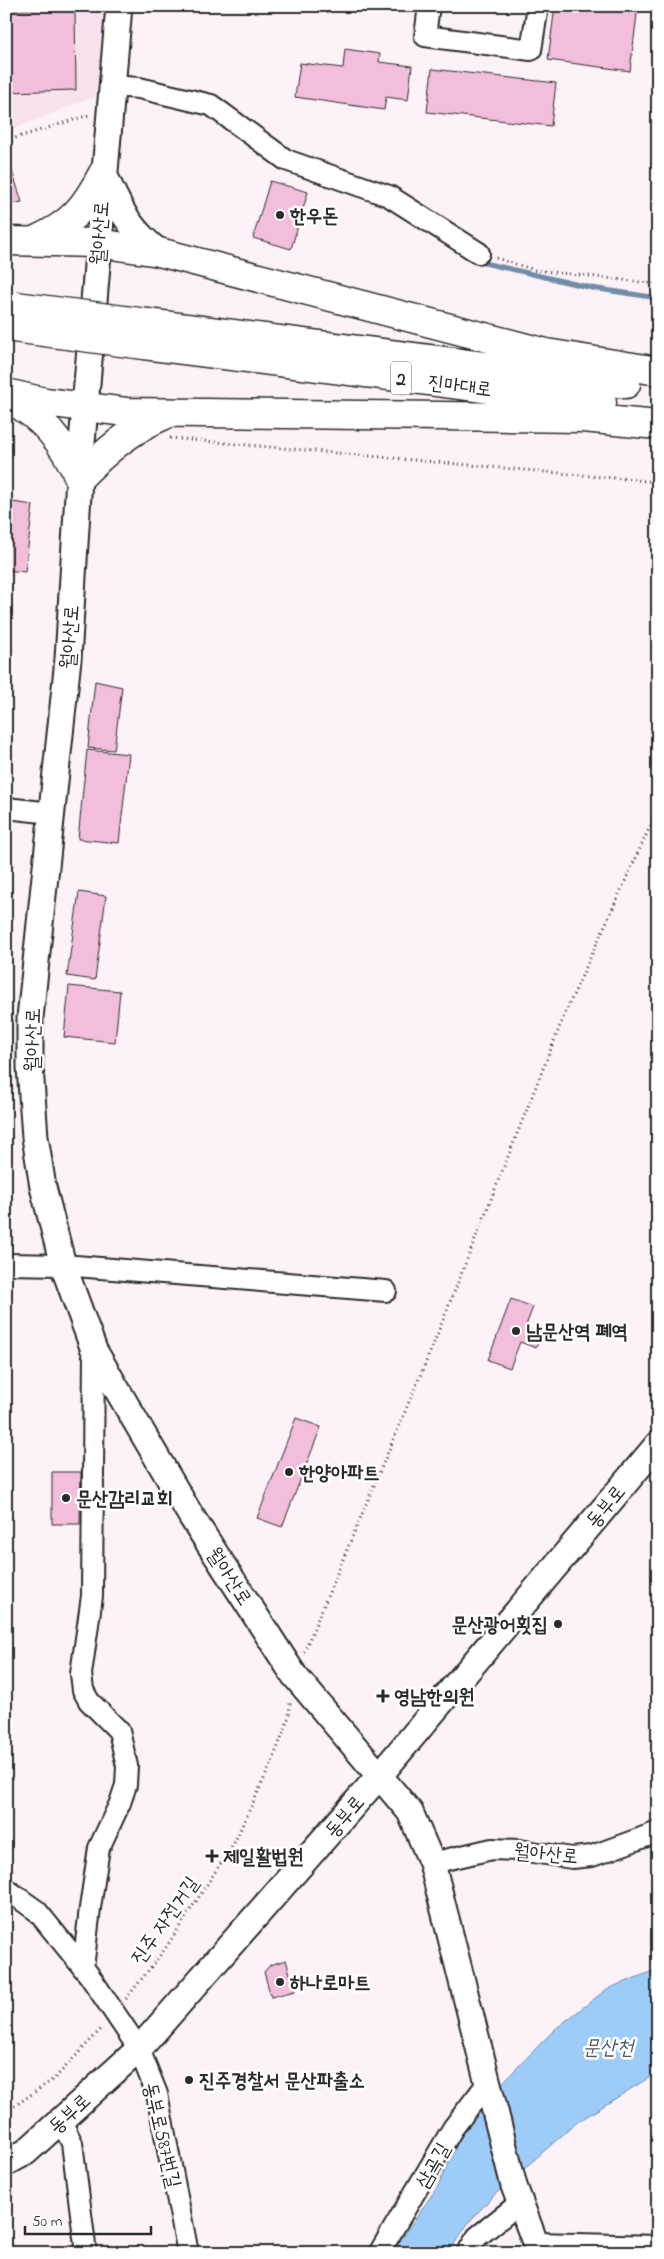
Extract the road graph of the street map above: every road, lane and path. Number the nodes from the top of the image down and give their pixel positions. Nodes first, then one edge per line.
1 (119, 6) edge
2 (429, 6) edge
3 (538, 6) edge
4 (110, 98) junction
5 (6, 141) edge
6 (103, 173) junction
7 (19, 241) edge
8 (98, 242) junction
9 (159, 252) junction
10 (479, 253) joint
11 (658, 284) edge
12 (10, 316) edge
13 (146, 334) junction
14 (658, 371) edge
15 (658, 388) edge
16 (6, 393) edge
17 (6, 398) edge
18 (86, 408) junction
19 (658, 410) edge
20 (170, 425) junction
21 (658, 425) edge
22 (79, 478) junction
23 (658, 482) edge
24 (6, 808) edge
25 (658, 809) edge
26 (52, 813) junction
27 (6, 1264) edge
28 (63, 1265) junction
29 (386, 1290) dead end
30 (94, 1350) junction
31 (658, 1444) edge
32 (294, 1674) junction
33 (380, 1776) junction
34 (658, 1832) edge
35 (432, 1864) junction
36 (6, 1889) edge
37 (83, 1968) junction
38 (115, 2013) junction
39 (139, 2049) junction
40 (489, 2081) junction
41 (6, 2112) edge
42 (61, 2121) junction
43 (6, 2164) edge
44 (517, 2194) junction
45 (658, 2246) edge
46 (538, 2248) edge
47 (86, 2253) edge
48 (188, 2253) edge
49 (379, 2253) edge
50 (467, 2253) edge

1 - 4 main road, 월아산로
2 - 3 street
4 - 5 path
4 - 6 main road, 월아산로
4 - 10 street
6 - 7 highway
6 - 8 main road, 월아산로
6 - 9 main road
7 - 8 highway
8 - 9 highway
8 - 18 main road, 월아산로
9 - 14 highway
10 - 11 path
12 - 13 highway, 2, bridge
13 - 15 highway, 진마대로 / 2
13 - 19 highway, 진마대로 / 2
16 - 18 highway
17 - 22 highway
18 - 20 highway
18 - 22 main road, 월아산로
20 - 21 highway
20 - 22 highway
20 - 23 path
22 - 26 main road, 월아산로
24 - 26 street
25 - 32 path, 진주 자전거길
26 - 28 main road, 월아산로
27 - 28 street
28 - 29 street
28 - 30 main road, 월아산로
30 - 32 main road, 월아산로
30 - 37 street
31 - 33 main road, 동부로
32 - 33 main road, 월아산로
32 - 38 path, 진주 자전거길
33 - 35 main road, 월아산로
33 - 39 main road, 동부로
34 - 35 street, 월아산로
35 - 40 main road, 월아산로
36 - 37 street, 동부로587번길
37 - 38 street, 동부로587번길
38 - 39 street, 동부로587번길
38 - 41 path, 진주 자전거길
39 - 42 main road, 동부로
39 - 48 street, 동부로587번길
40 - 44 main road, 월아산로
40 - 49 street, 삼곡길
42 - 43 main road, 동부로
42 - 47 street
44 - 46 main road
44 - 50 street
45 - 46 street

